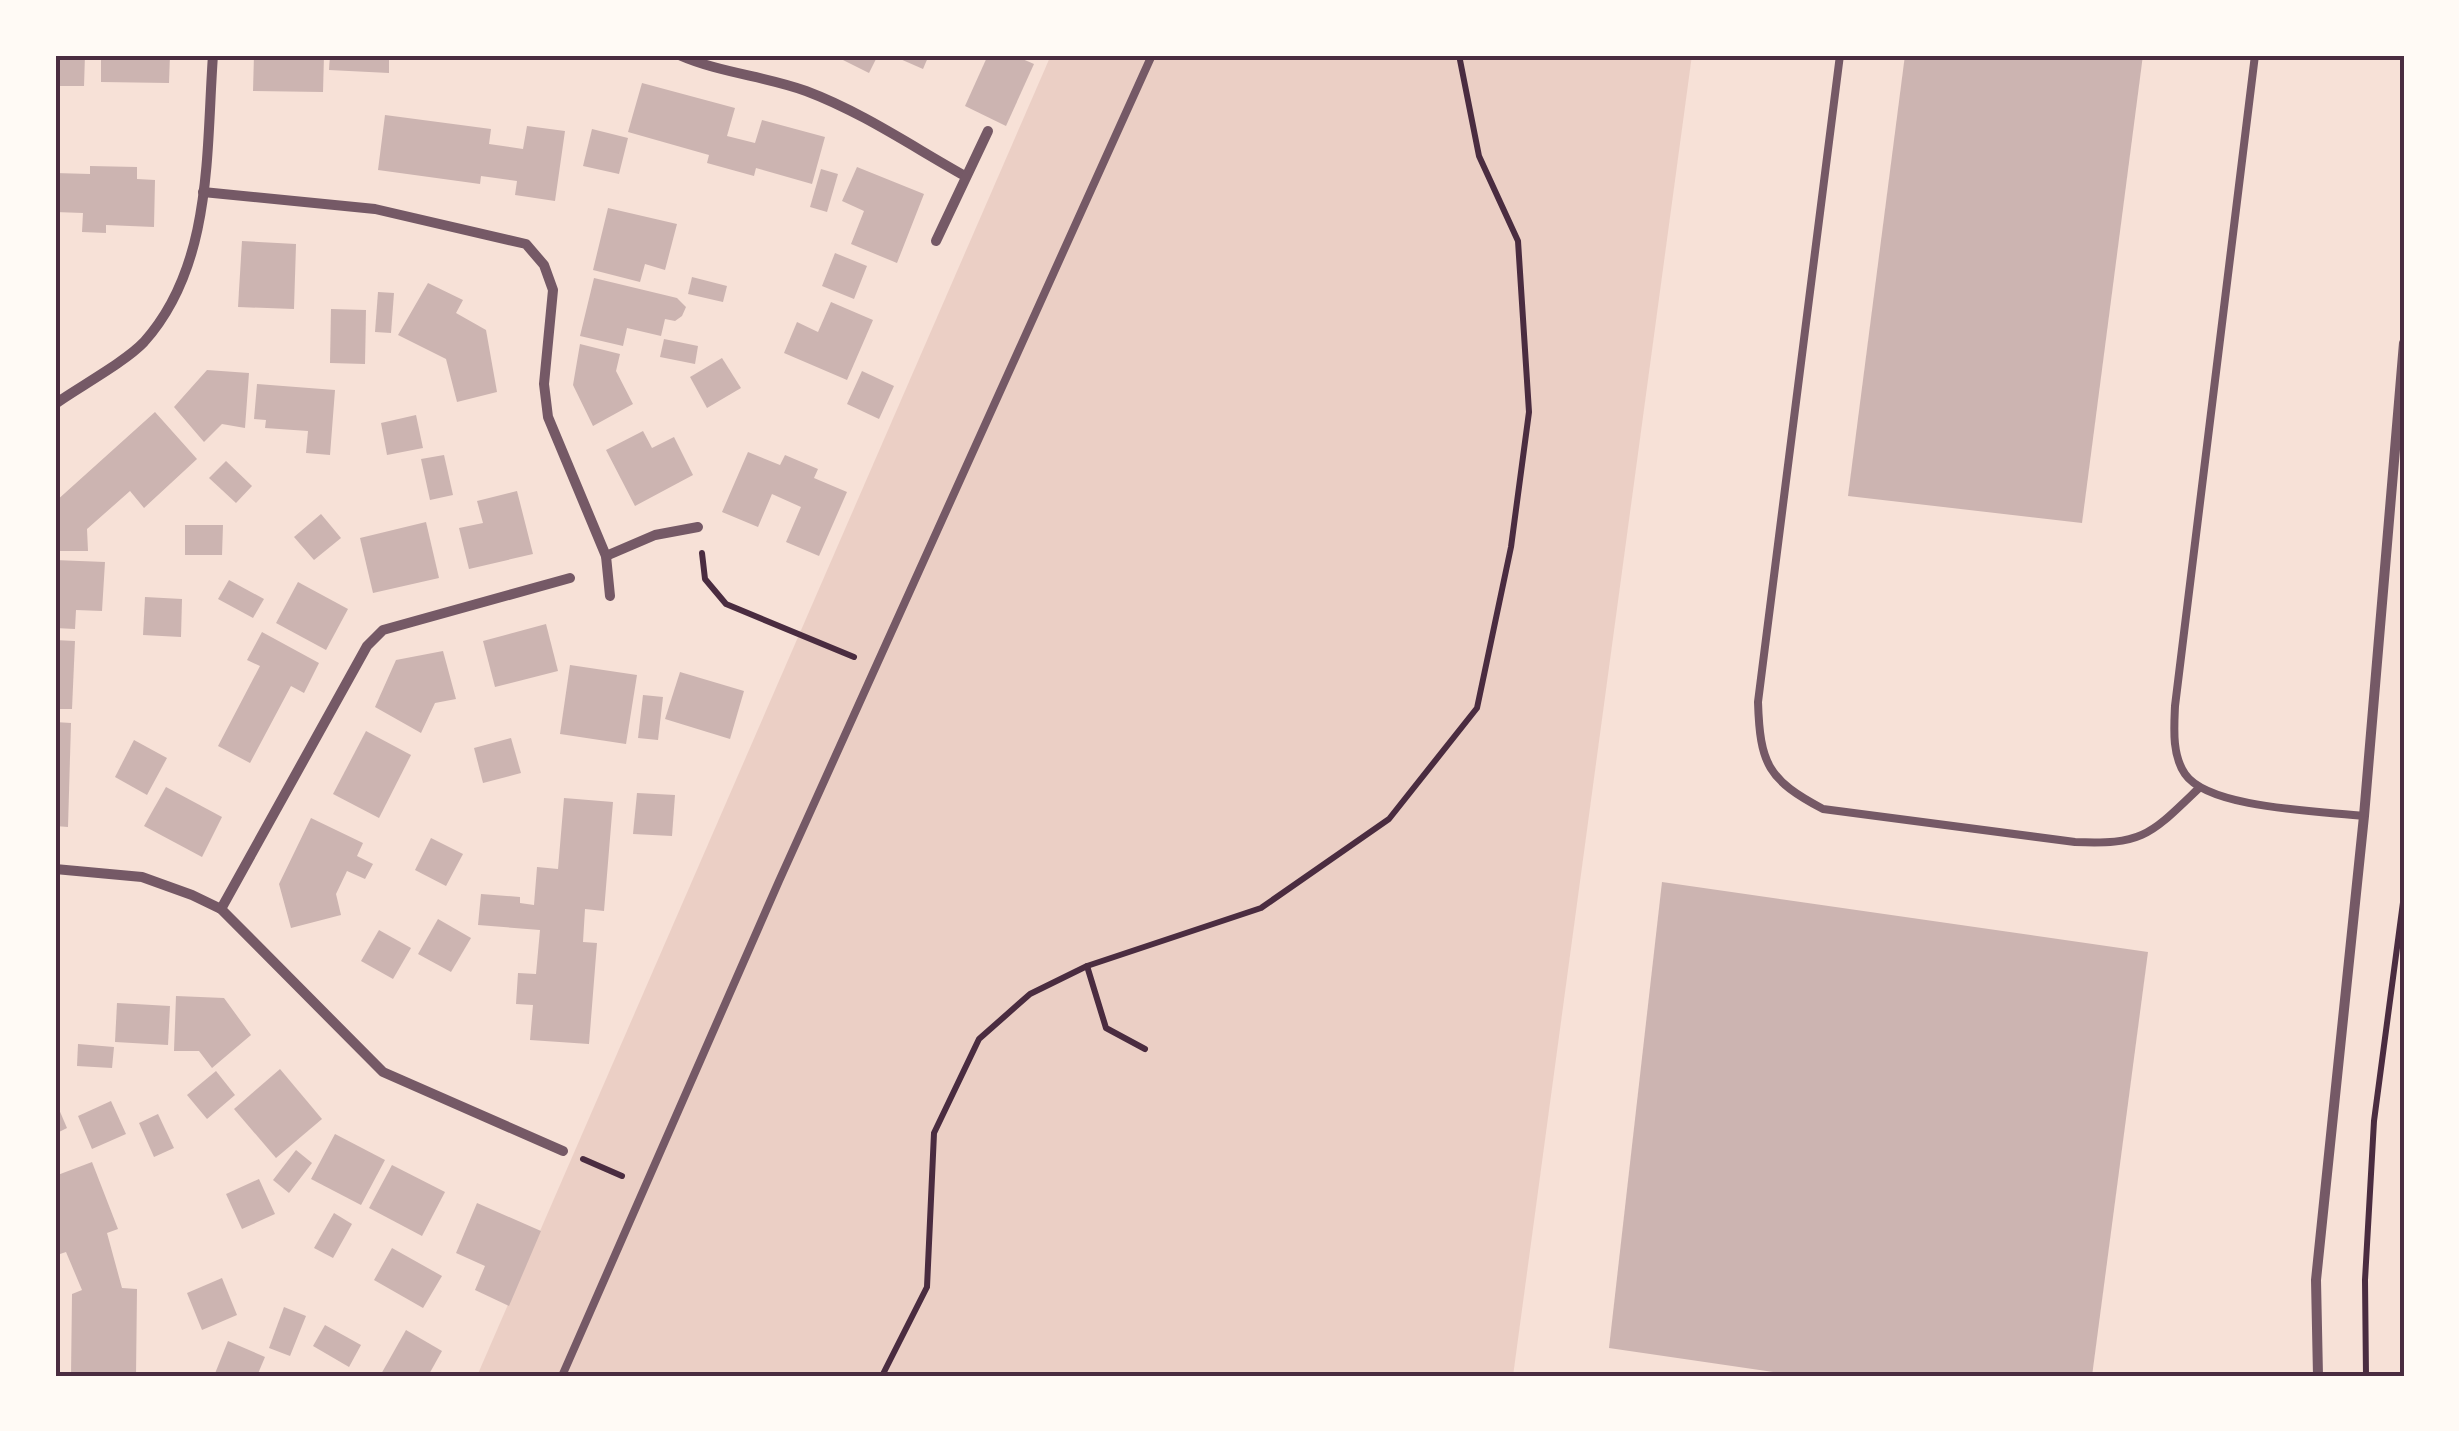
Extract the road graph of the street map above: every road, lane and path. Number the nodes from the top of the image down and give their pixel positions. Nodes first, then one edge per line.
1 (213, 55) edge
2 (679, 55) edge
3 (1152, 55) edge
4 (1459, 55) edge
5 (1840, 55) edge
6 (2254, 55) edge
7 (988, 131) dead end
8 (965, 176) junction
9 (203, 192) junction
10 (936, 241) dead end
11 (2404, 343) edge
12 (55, 404) edge
13 (698, 527) joint
14 (606, 556) junction
15 (570, 578) dead end
16 (610, 596) dead end
17 (875, 666) junction
18 (2198, 789) junction
19 (2364, 816) junction
20 (55, 870) edge
21 (2404, 894) edge
22 (221, 909) junction
23 (1087, 966) junction
24 (1145, 1048) dead end
25 (562, 1151) joint
26 (646, 1187) junction
27 (562, 1376) edge
28 (882, 1376) edge
29 (2318, 1376) edge
30 (2366, 1376) edge

1 - 9 street
2 - 8 street
3 - 17 lane
4 - 23 path
5 - 18 lane
6 - 18 lane
7 - 8 street
8 - 10 street
9 - 12 street
9 - 14 street
11 - 19 street
13 - 14 street
13 - 17 path
14 - 16 street
15 - 22 street
17 - 26 lane
18 - 19 lane
19 - 29 street
20 - 22 street
21 - 30 path
22 - 25 street
23 - 24 path
23 - 28 path
25 - 26 path
26 - 27 lane

